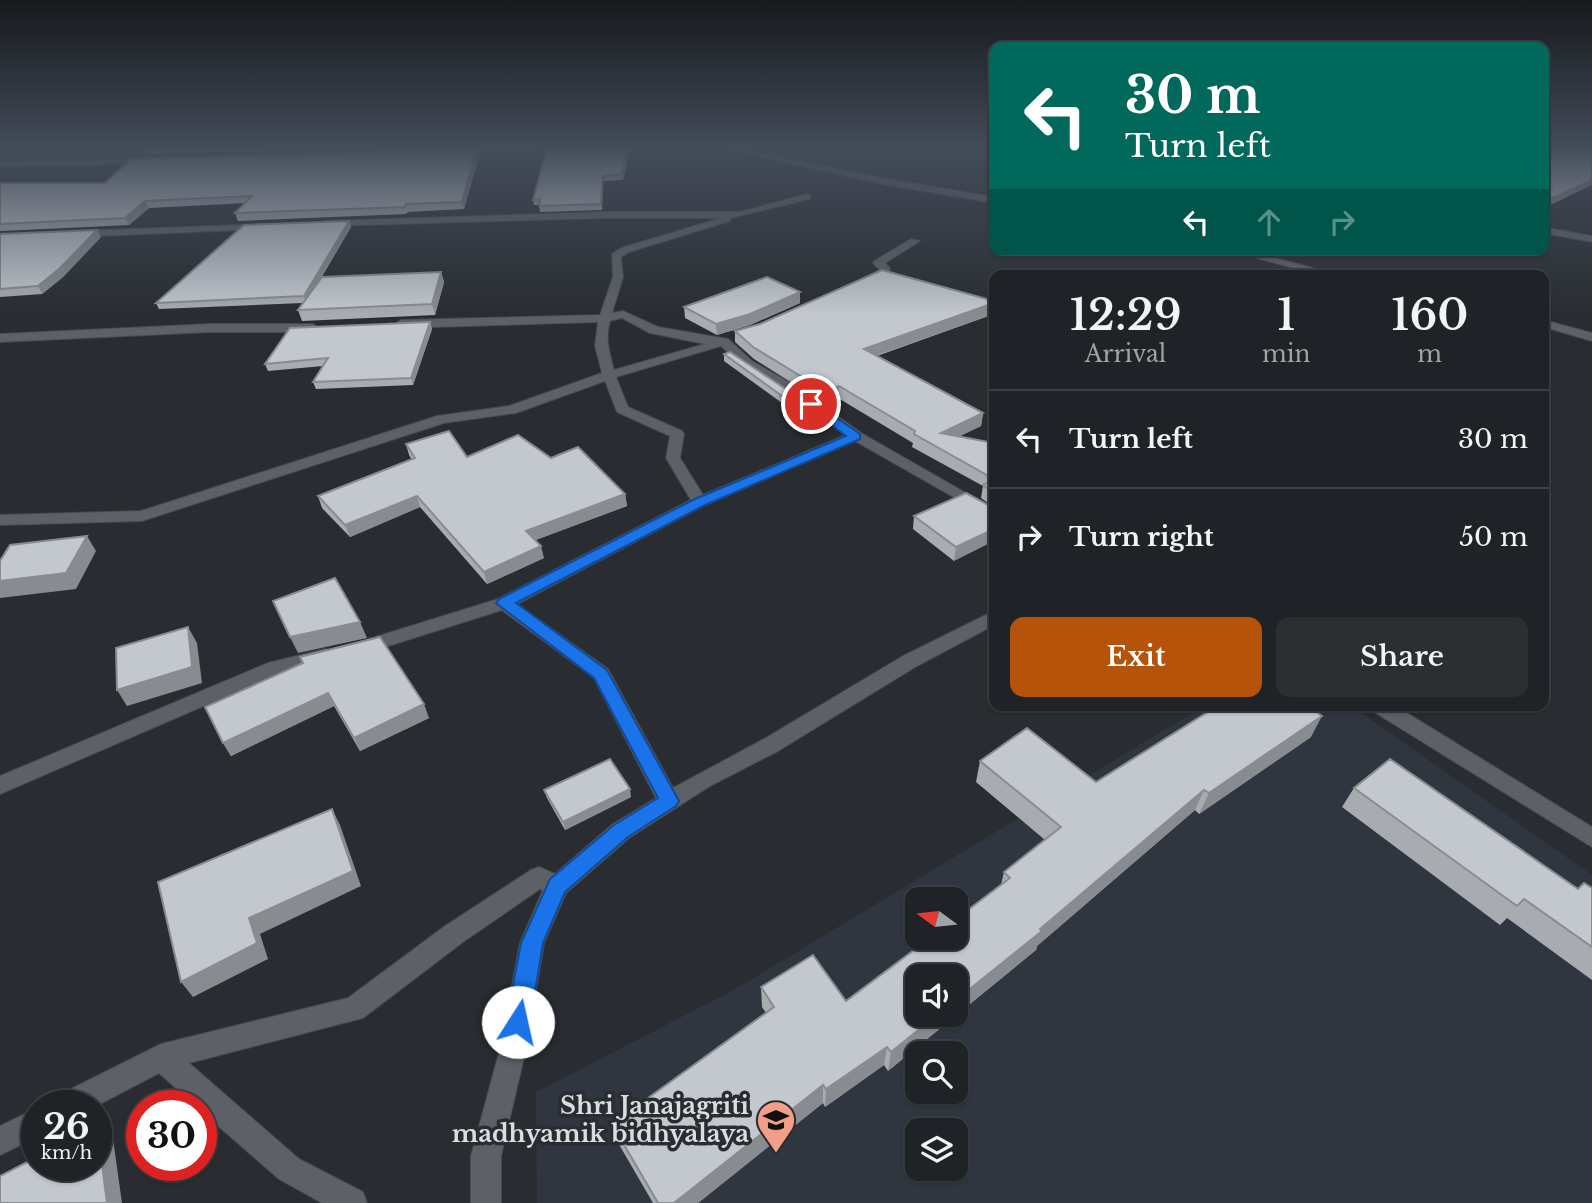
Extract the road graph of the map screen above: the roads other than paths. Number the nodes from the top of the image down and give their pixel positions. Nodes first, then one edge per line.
1 (784, 203) edge
2 (740, 215) junction
3 (312, 224) edge
4 (273, 226) edge
5 (1549, 231) edge
6 (64, 234) edge
7 (1592, 239) edge
8 (915, 241) dead end
9 (1256, 256) edge
10 (1313, 270) edge
11 (856, 285) edge
12 (606, 318) junction
13 (383, 325) edge
14 (1549, 325) edge
15 (329, 328) edge
16 (1592, 337) edge
17 (0, 338) edge
18 (729, 340) junction
19 (610, 375) junction
20 (856, 436) junction
21 (700, 502) junction
22 (989, 512) edge
23 (0, 520) edge
24 (504, 603) junction
25 (989, 620) edge
26 (1388, 711) edge
27 (0, 785) edge
28 (669, 801) junction
29 (1592, 838) edge
30 (557, 886) junction
31 (161, 1057) junction
32 (98, 1090) edge
33 (21, 1130) edge
34 (0, 1141) edge
35 (352, 1203) edge
36 (486, 1203) edge

1 - 2 street
2 - 3 street
2 - 12 street
4 - 6 street
5 - 7 street
8 - 11 street
9 - 10 street
12 - 13 street
12 - 18 street
12 - 19 street
14 - 16 street
15 - 17 street
18 - 19 street
18 - 20 street
19 - 21 street
19 - 23 street
20 - 21 street
20 - 22 street
21 - 24 street
24 - 27 street
24 - 28 street
25 - 28 street
26 - 29 street
28 - 30 street
30 - 31 street
30 - 36 street
31 - 32 street
31 - 35 street
33 - 34 street

